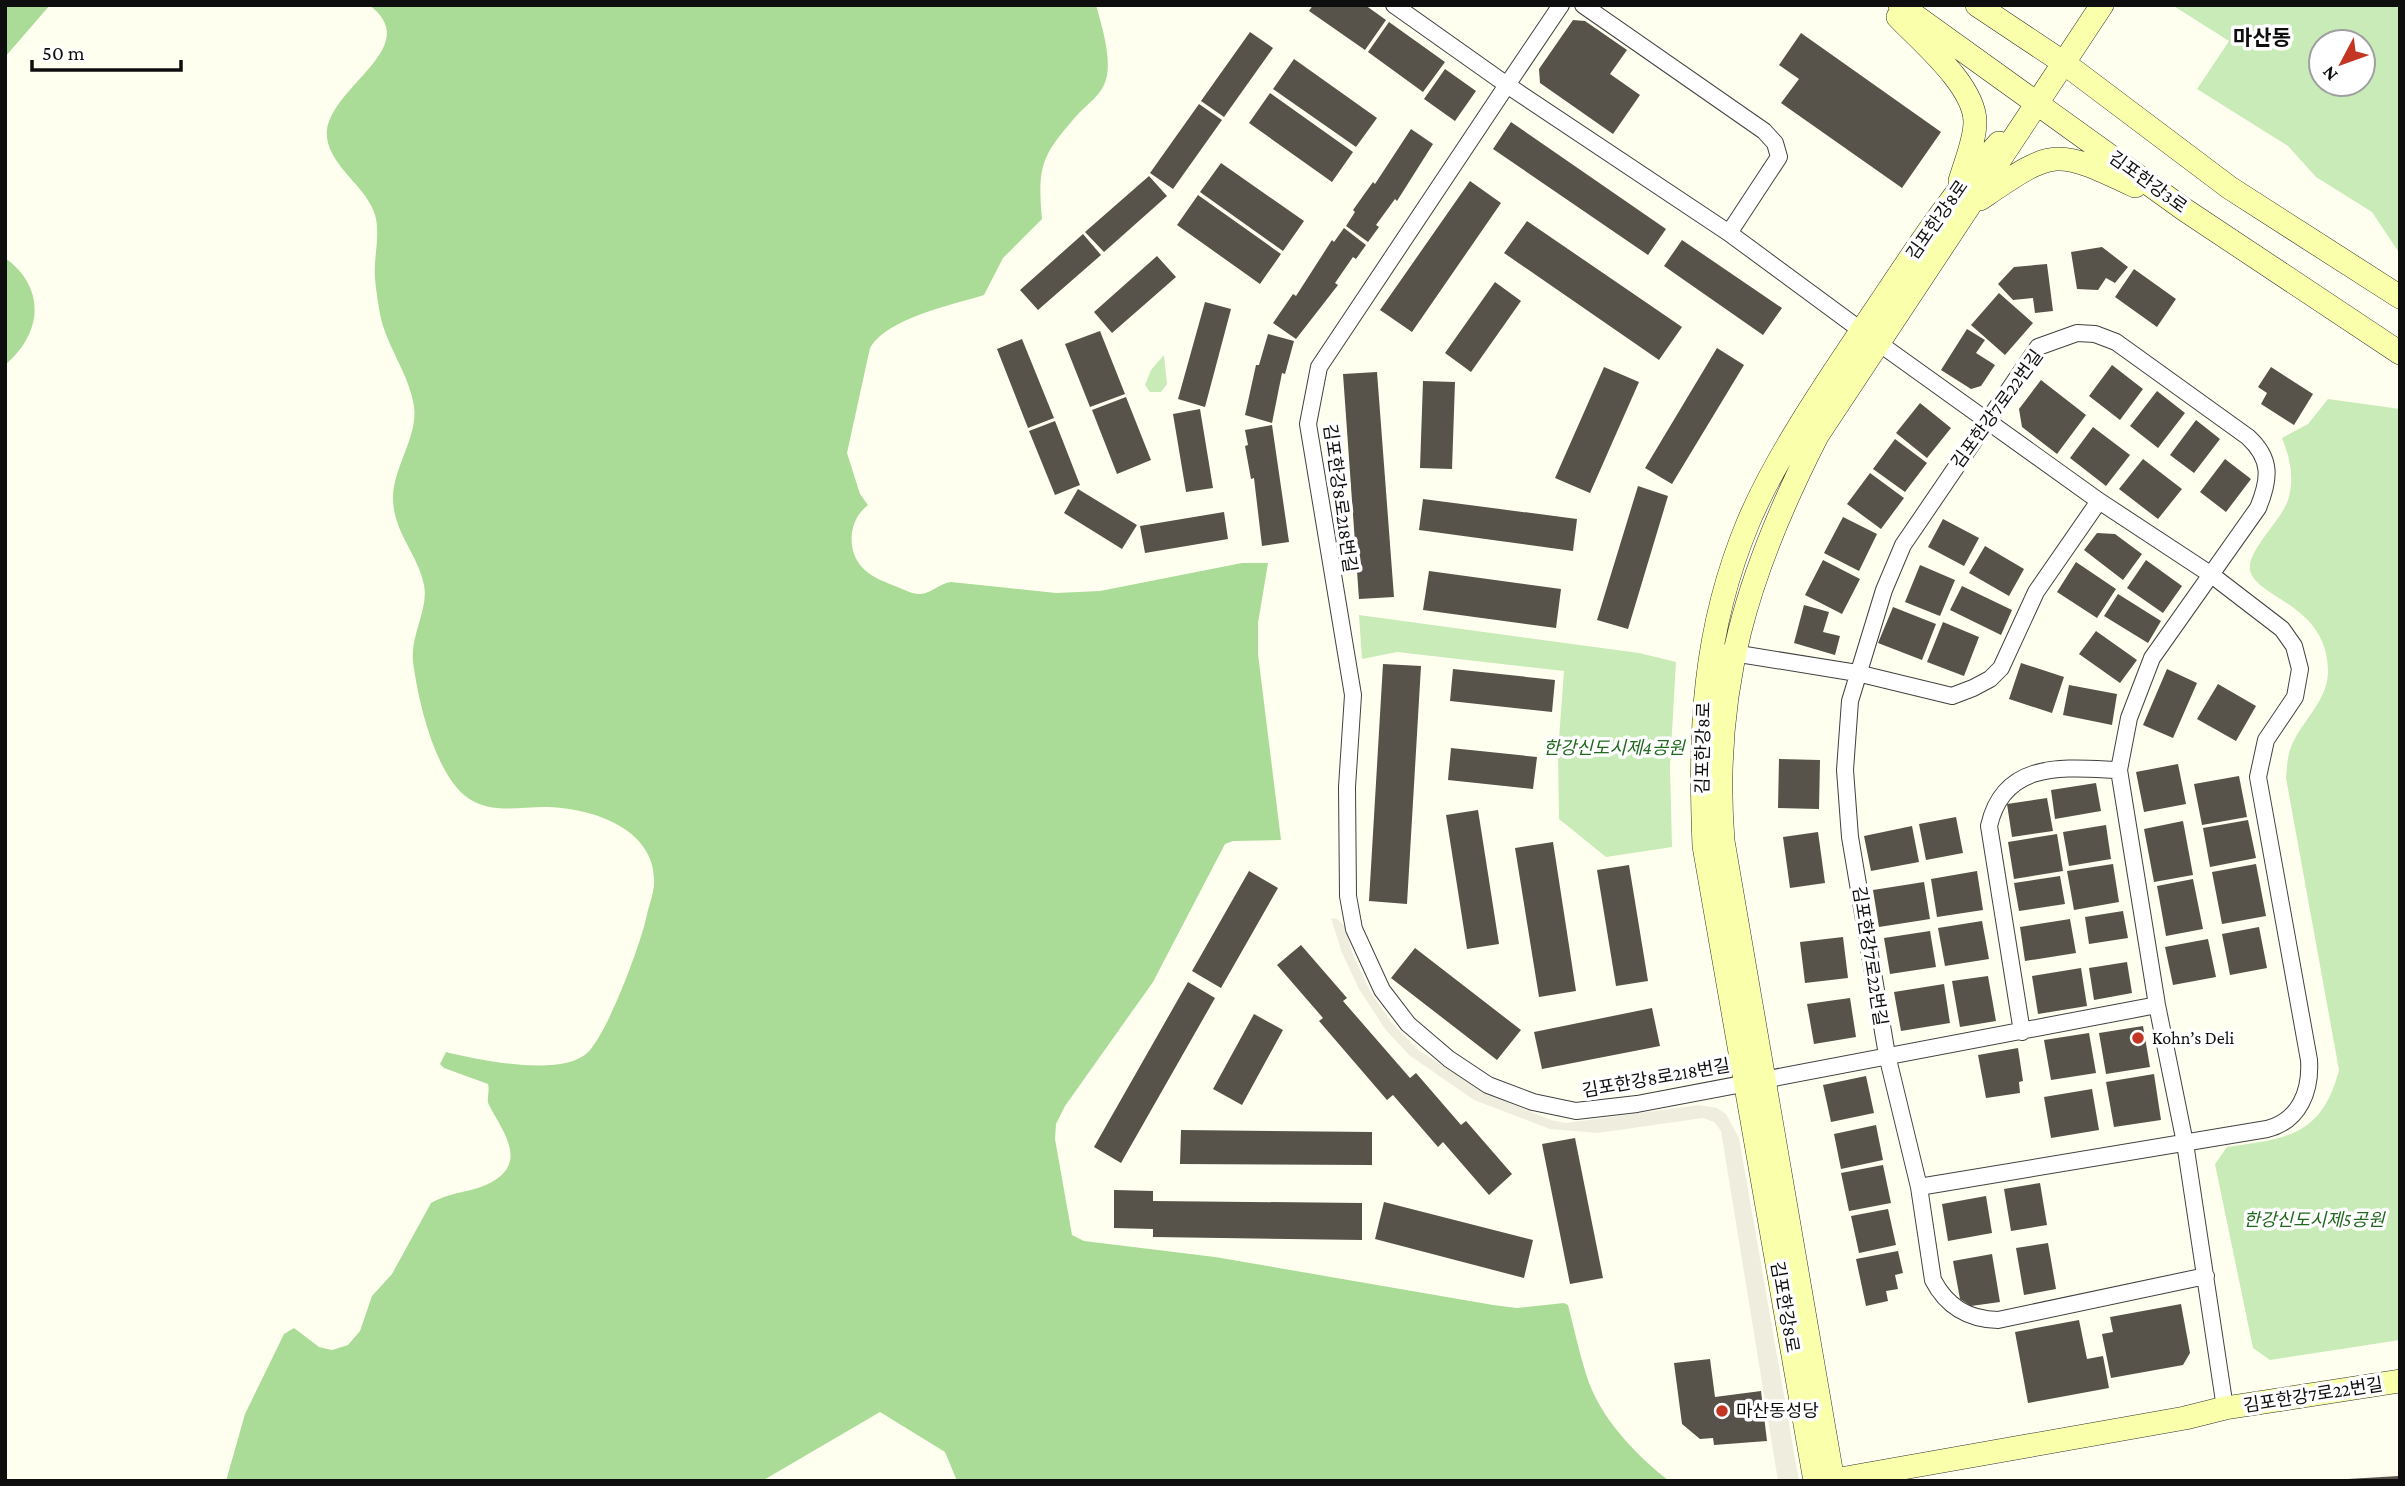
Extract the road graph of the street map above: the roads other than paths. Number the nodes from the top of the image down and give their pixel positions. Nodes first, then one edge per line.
1 (1394, 5) edge
2 (1561, 5) edge
3 (1583, 5) edge
4 (1886, 5) edge
5 (1900, 5) edge
6 (1977, 5) edge
7 (2102, 5) edge
8 (2064, 63) junction
9 (1507, 85) junction
10 (2036, 102) junction
11 (1965, 196) junction
12 (2185, 210) junction
13 (1729, 233) junction
14 (2400, 297) edge
15 (1871, 337) junction
16 (2400, 353) edge
17 (1987, 421) junction
18 (2099, 501) junction
19 (2213, 576) junction
20 (1723, 651) junction
21 (1857, 673) junction
22 (2119, 770) junction
23 (2157, 1005) junction
24 (2022, 1032) junction
25 (1886, 1055) junction
26 (1754, 1080) junction
27 (2185, 1143) junction
28 (1919, 1187) junction
29 (2206, 1276) junction
30 (2400, 1381) edge
31 (2225, 1408) junction
32 (1827, 1480) edge

1 - 9 street
2 - 9 street, 김포한강8로218번길
3 - 13 street
4 - 11 street
5 - 10 street, 김포한강3로
6 - 8 street
7 - 8 street, 김포한강8로
8 - 10 street, 김포한강8로
8 - 14 street
9 - 13 street
9 - 26 street, 김포한강8로218번길
10 - 11 street, 김포한강8로
10 - 12 street, 김포한강3로
11 - 12 street
11 - 15 street, 김포한강8로
12 - 16 street, 김포한강3로
13 - 15 street
15 - 17 street
15 - 20 street, 김포한강8로
17 - 18 street
17 - 19 street, 김포한강7로22번길
17 - 21 street, 김포한강7로22번길
18 - 19 street
18 - 21 street
19 - 22 street, 김포한강7로22번길
19 - 27 street
20 - 21 street
20 - 26 street, 김포한강8로
21 - 25 street, 김포한강7로22번길
22 - 23 street, 김포한강7로22번길
22 - 24 street
23 - 24 street, 김포한강8로218번길
23 - 27 street, 김포한강7로22번길
24 - 25 street, 김포한강8로218번길
25 - 26 street, 김포한강8로218번길
25 - 28 street, 김포한강7로22번길
26 - 32 street, 김포한강8로
27 - 28 street
27 - 29 street, 김포한강7로22번길
28 - 29 street, 김포한강7로22번길
29 - 31 street, 김포한강7로22번길
30 - 31 street, 김포한강7로22번길
31 - 32 street, 김포한강7로22번길

